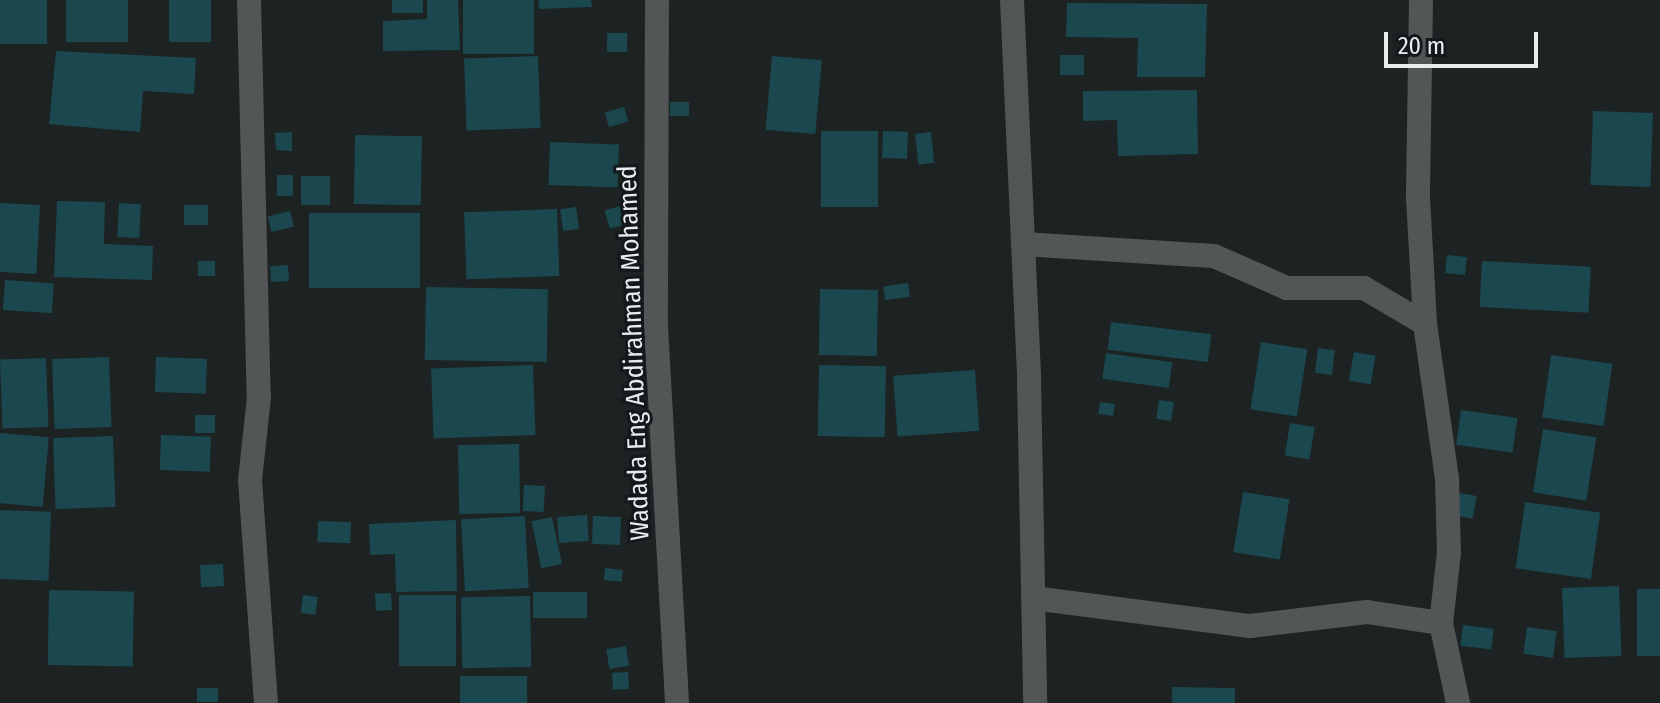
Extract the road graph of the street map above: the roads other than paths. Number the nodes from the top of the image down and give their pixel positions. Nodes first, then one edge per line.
1 (249, 0) edge
2 (657, 0) edge
3 (1012, 0) edge
4 (1421, 0) edge
5 (1023, 244) junction
6 (1425, 324) junction
7 (1033, 598) junction
8 (1441, 623) junction
9 (266, 703) edge
10 (677, 703) edge
11 (1035, 703) edge
12 (1458, 703) edge

1 - 9 street
2 - 10 street, Wadada Eng Abdirahman Mohamed
3 - 5 street
4 - 6 street
5 - 6 street
5 - 7 street
6 - 8 street
7 - 8 street
7 - 11 street
8 - 12 street

